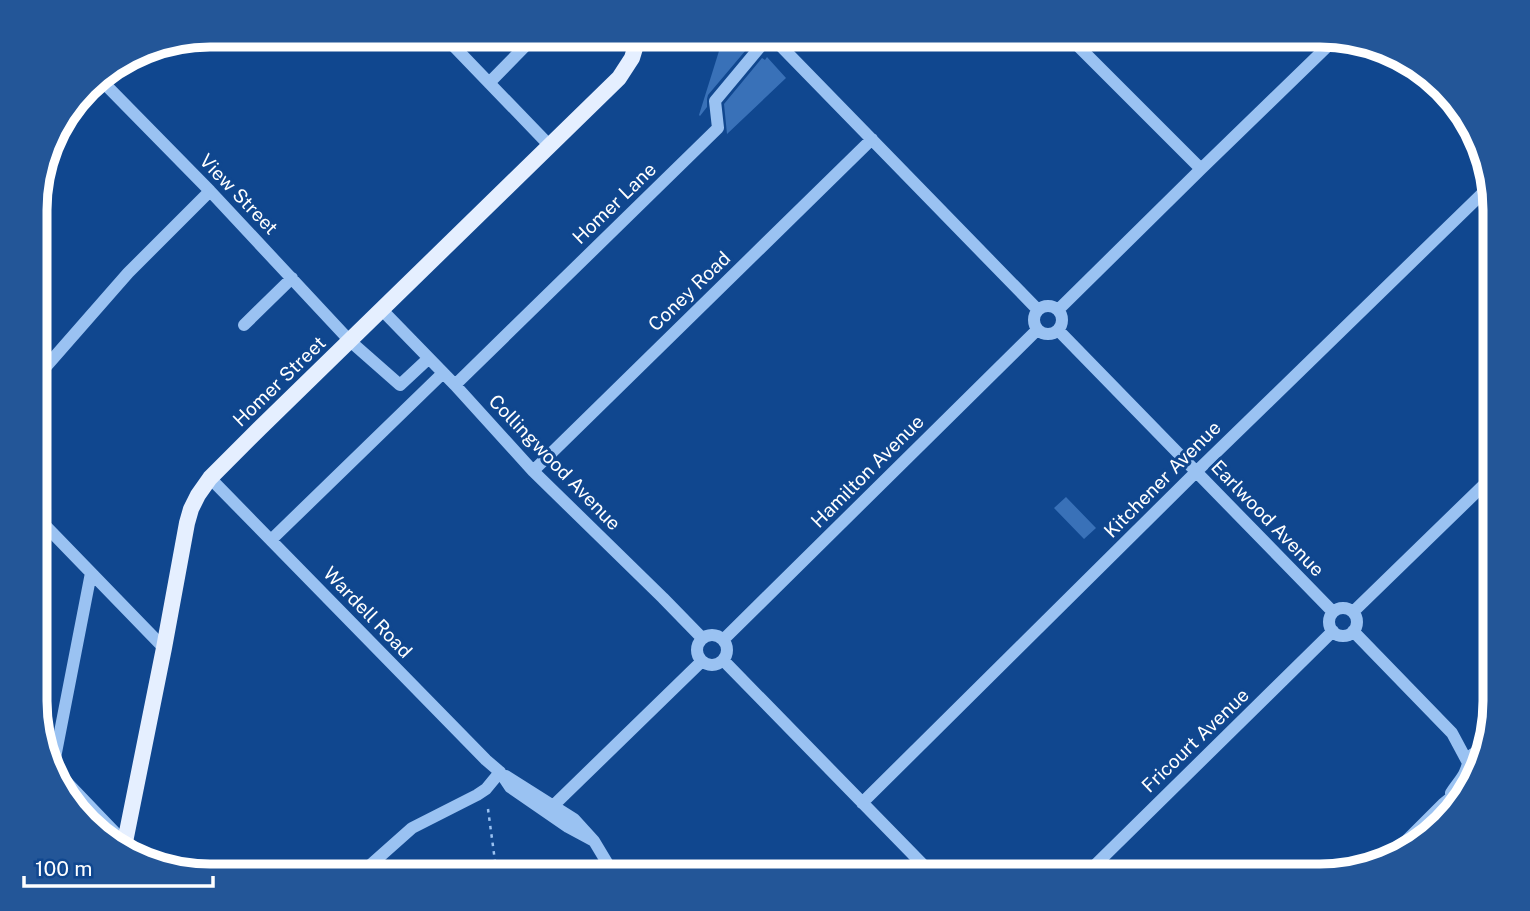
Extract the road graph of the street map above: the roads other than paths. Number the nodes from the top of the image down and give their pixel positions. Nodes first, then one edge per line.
1 (454, 47) edge
2 (524, 47) edge
3 (636, 47) edge
4 (760, 47) edge
5 (1079, 47) edge
6 (1326, 48) edge
7 (785, 49) edge
8 (489, 83) junction
9 (106, 85) edge
10 (872, 139) junction
11 (549, 145) junction
12 (1200, 169) junction
13 (210, 191) junction
14 (1481, 194) edge
15 (292, 278) junction
16 (382, 310) junction
17 (1038, 310) junction
18 (1058, 310) junction
19 (244, 325) dead end
20 (1037, 330) junction
21 (1058, 330) junction
22 (350, 341) junction
23 (429, 358) junction
24 (47, 365) edge
25 (443, 373) junction
26 (455, 385) junction
27 (533, 471) junction
28 (1196, 472) junction
29 (210, 478) junction
30 (1482, 487) edge
31 (47, 527) edge
32 (271, 540) junction
33 (91, 573) junction
34 (1333, 612) junction
35 (1353, 612) junction
36 (1353, 631) junction
37 (1333, 632) junction
38 (702, 638) junction
39 (724, 639) junction
40 (164, 648) junction
41 (723, 660) junction
42 (702, 661) junction
43 (1451, 733) junction
44 (1476, 747) edge
45 (57, 754) edge
46 (1468, 768) edge
47 (500, 772) junction
48 (1464, 776) edge
49 (862, 803) junction
50 (554, 805) junction
51 (1413, 834) edge
52 (126, 840) edge
53 (594, 841) junction
54 (922, 863) edge
55 (1097, 863) edge
56 (372, 864) edge
57 (608, 864) edge

1 - 8 street
2 - 8 street
3 - 11 main road, Homer Street
4 - 26 street, Homer Lane
5 - 12 street
6 - 12 street
7 - 10 street
8 - 11 street
9 - 13 street, View Street
10 - 17 street
10 - 27 street, Coney Road
11 - 16 main road, Homer Street
12 - 18 street
13 - 15 street, View Street
13 - 24 street
14 - 28 street, Kitchener Avenue
15 - 19 street
15 - 22 street, View Street
16 - 22 main road, Homer Street
16 - 23 street, Collingwood Avenue
17 - 18 street
17 - 20 street
18 - 21 street
20 - 21 street
20 - 39 street, Hamilton Avenue
21 - 28 street, Earlwood Avenue
22 - 23 street, View Street
22 - 29 main road, Homer Street
23 - 25 street, Collingwood Avenue
25 - 26 street, Collingwood Avenue
25 - 32 street
26 - 27 street, Collingwood Avenue
27 - 38 street, Collingwood Avenue
28 - 34 street, Earlwood Avenue
28 - 49 street, Kitchener Avenue
29 - 32 street, Wardell Road
29 - 40 main road, Homer Street
30 - 35 street
31 - 33 street
32 - 47 street, Wardell Road
33 - 40 street
33 - 45 street
34 - 35 street
34 - 37 street
35 - 36 street
36 - 37 street
36 - 43 street
37 - 55 street, Fricourt Avenue
38 - 39 street
38 - 42 street
39 - 41 street
40 - 52 main road, Homer Street
41 - 42 street
41 - 49 street
42 - 50 street
43 - 44 street
43 - 46 street
47 - 50 street, Wardell Road
47 - 53 street, Wardell Road
47 - 56 street
48 - 51 street
49 - 54 street
50 - 53 street, Wardell Road
53 - 57 street, Wardell Road

